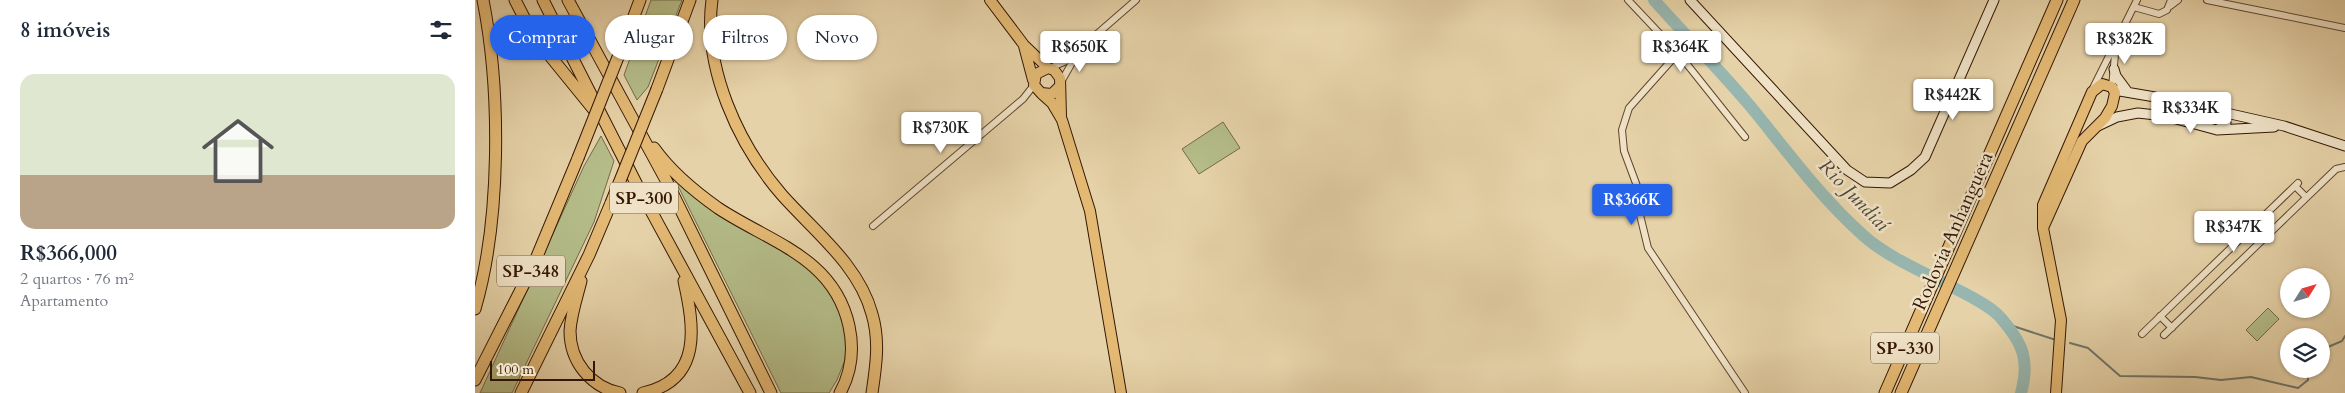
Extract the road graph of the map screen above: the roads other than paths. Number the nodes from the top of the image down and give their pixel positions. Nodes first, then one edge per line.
1 (483, 0) edge
2 (515, 0) edge
3 (543, 0) edge
4 (568, 0) edge
5 (577, 0) edge
6 (636, 0) edge
7 (640, 0) edge
8 (690, 0) edge
9 (712, 0) edge
10 (990, 0) edge
11 (1137, 0) edge
12 (1628, 0) edge
13 (1690, 0) edge
14 (1994, 0) edge
15 (2057, 0) edge
16 (2074, 0) edge
17 (2137, 0) edge
18 (2178, 0) edge
19 (2207, 0) edge
20 (2170, 3) edge
21 (2134, 7) junction
22 (634, 15) edge
23 (634, 15) edge
24 (2345, 28) edge
25 (2116, 40) junction
26 (1024, 45) junction
27 (1079, 51) junction
28 (1678, 53) junction
29 (597, 55) junction
30 (617, 60) edge
31 (1049, 68) junction
32 (2114, 68) junction
33 (1060, 85) junction
34 (1038, 88) junction
35 (2113, 89) junction
36 (2091, 92) junction
37 (2127, 92) junction
38 (1023, 99) junction
39 (626, 108) junction
40 (2224, 112) junction
41 (2082, 113) junction
42 (1061, 120) junction
43 (2284, 126) junction
44 (608, 127) junction
45 (2095, 127) junction
46 (2217, 130) junction
47 (1745, 137) dead end
48 (2345, 146) edge
49 (2066, 163) junction
50 (2345, 167) edge
51 (2306, 197) junction
52 (873, 226) dead end
53 (589, 255) junction
54 (681, 267) junction
55 (475, 309) edge
56 (2160, 316) junction
57 (2171, 328) junction
58 (2142, 334) dead end
59 (2164, 335) dead end
60 (475, 380) edge
61 (521, 393) edge
62 (620, 393) edge
63 (643, 393) edge
64 (750, 393) edge
65 (771, 393) edge
66 (840, 393) edge
67 (872, 393) edge
68 (1121, 393) edge
69 (1745, 393) edge
70 (1885, 393) edge
71 (1901, 393) edge
72 (2056, 393) edge

1 - 55 highway
2 - 44 highway
3 - 44 highway, SP-300
4 - 29 highway, SP-300
5 - 29 highway
6 - 22 highway
7 - 23 highway, SP-348
8 - 53 highway, SP-348, bridge
9 - 67 highway
10 - 26 main road
11 - 27 street
12 - 28 street
13 - 14 street
15 - 70 highway, Rodovia Anhanguera / SP-330
16 - 71 highway, Rodovia Anhanguera / SP-330
17 - 21 street
18 - 20 street
19 - 24 street
20 - 21 street
21 - 25 street
25 - 32 street
25 - 36 street
26 - 31 main road
26 - 34 main road
27 - 31 street
27 - 33 street
28 - 47 street
28 - 69 street
29 - 39 highway, SP-300
30 - 60 highway, SP-348, bridge
31 - 33 main road
31 - 34 main road
32 - 35 street
32 - 37 street
33 - 34 main road
33 - 42 main road
34 - 38 street
34 - 38 street
34 - 42 main road
35 - 36 main road
35 - 37 street
35 - 45 main road
36 - 41 main road
37 - 40 street
38 - 52 street
39 - 65 highway, SP-300
39 - 66 highway
40 - 43 street
40 - 46 street
41 - 45 main road
41 - 49 main road
42 - 68 main road
43 - 46 street
43 - 48 street
44 - 54 highway, SP-300
45 - 46 street
45 - 49 main road
49 - 72 main road
50 - 51 street
51 - 56 street
51 - 57 street
53 - 61 highway, SP-348
53 - 62 highway
54 - 63 highway
54 - 64 highway, SP-300
56 - 57 street
56 - 58 street
57 - 59 street

